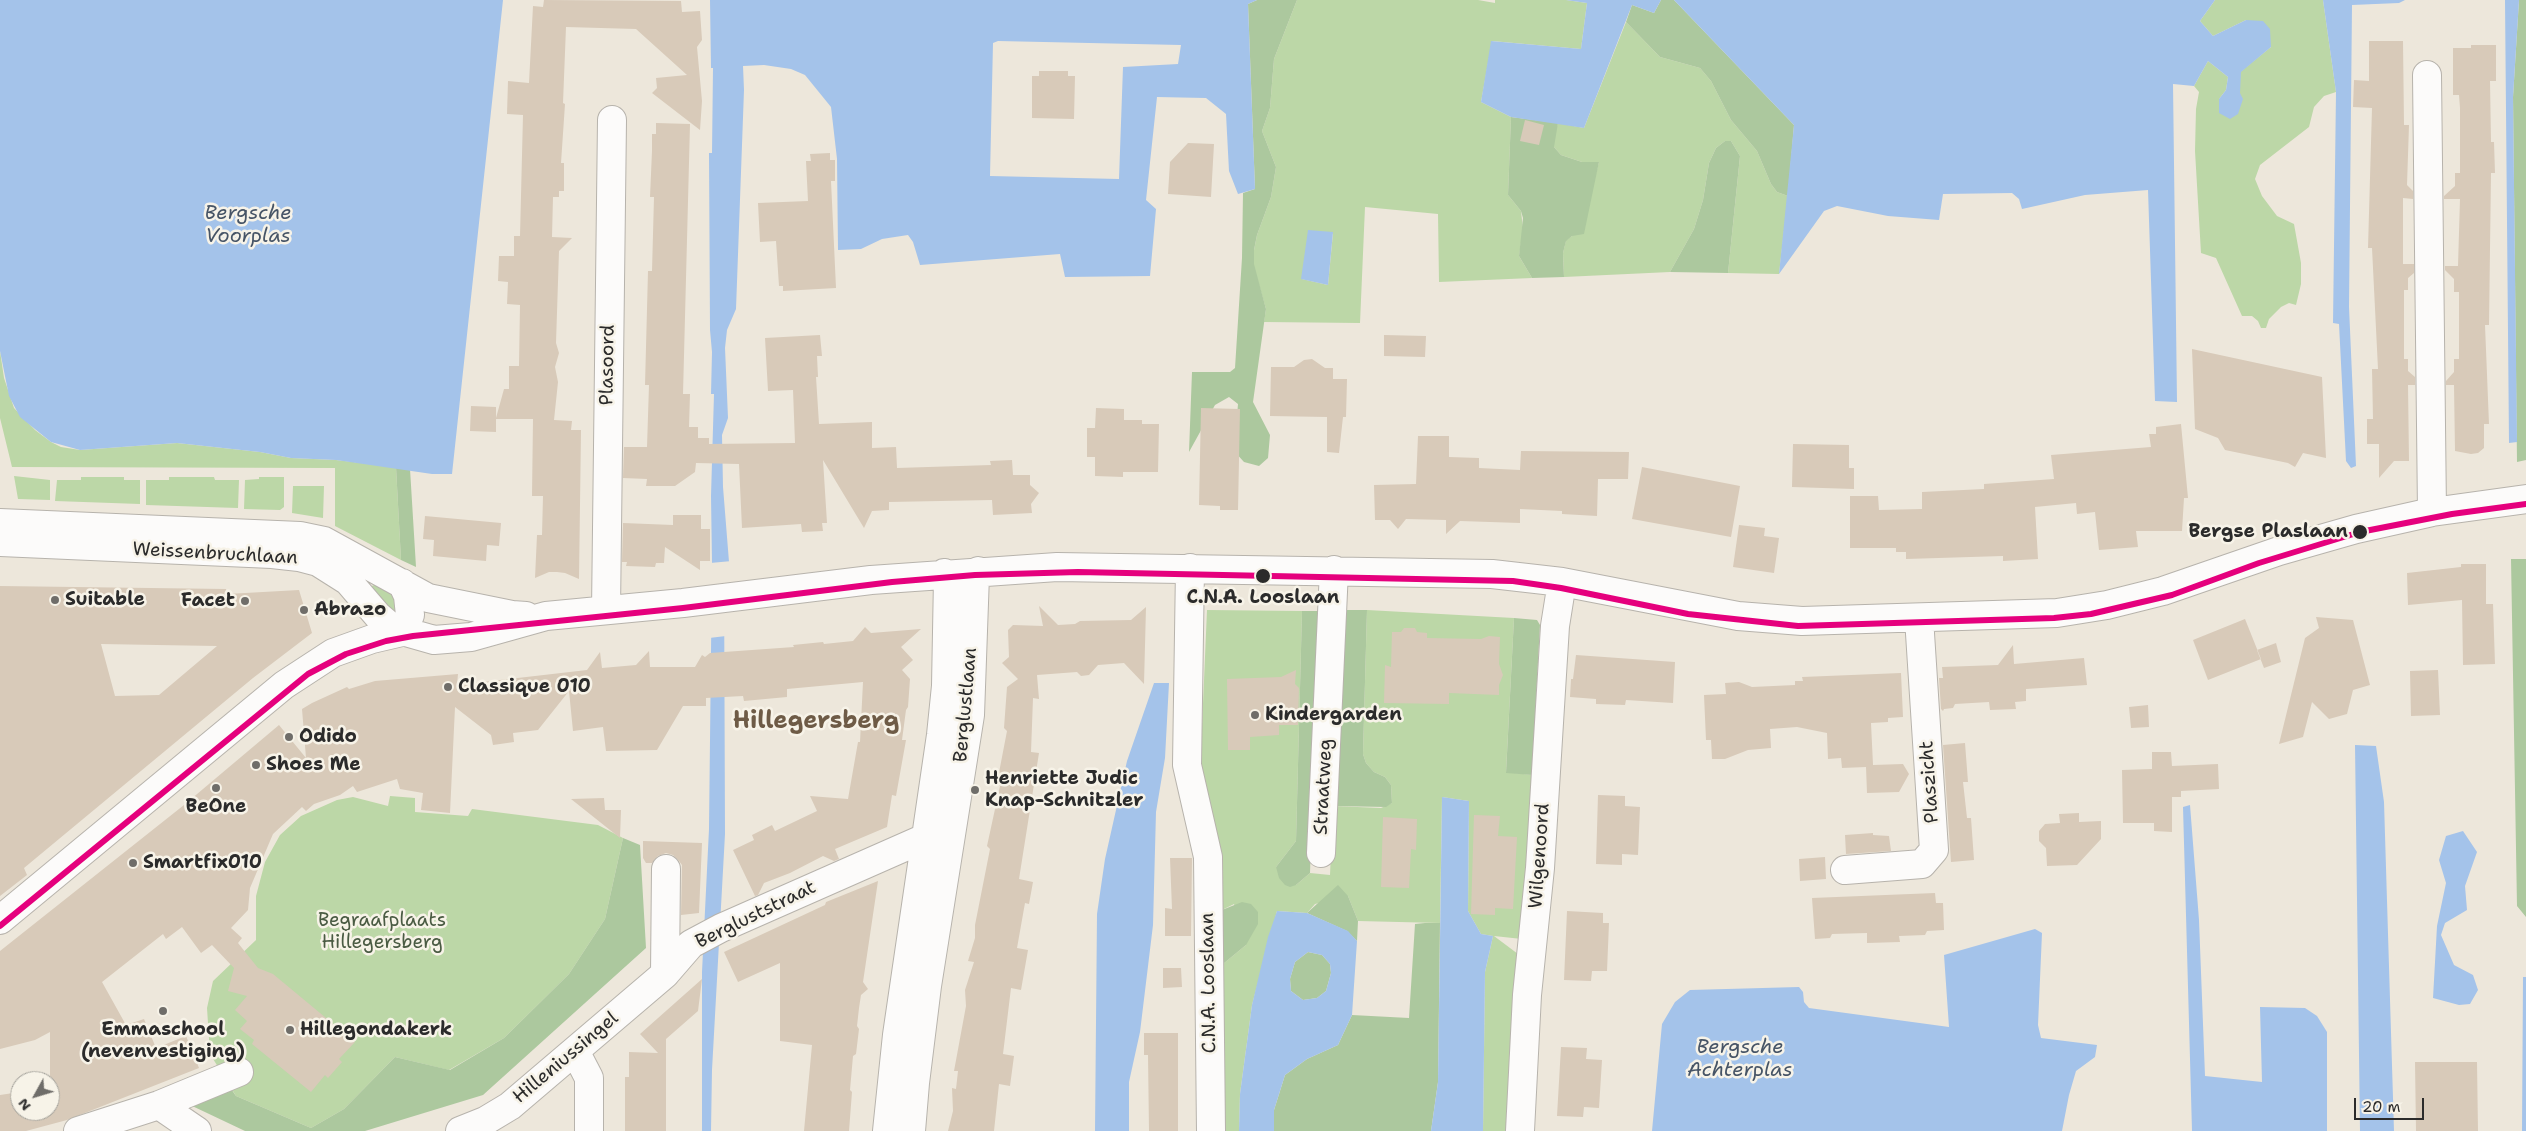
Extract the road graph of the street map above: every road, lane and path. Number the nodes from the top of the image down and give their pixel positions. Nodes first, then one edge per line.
1 (2427, 75) dead end
2 (612, 120) dead end
3 (2526, 499) edge
4 (2432, 512) junction
5 (0, 523) edge
6 (176, 540) junction
7 (0, 542) edge
8 (272, 544) junction
9 (1190, 568) junction
10 (1334, 570) junction
11 (978, 571) junction
12 (944, 573) junction
13 (1562, 582) junction
14 (402, 583) junction
15 (606, 610) junction
16 (539, 617) junction
17 (1919, 618) junction
18 (402, 632) junction
19 (938, 839) junction
20 (1322, 853) dead end
21 (666, 870) dead end
22 (1845, 870) dead end
23 (0, 920) edge
24 (665, 974) junction
25 (575, 1051) junction
26 (239, 1072) dead end
27 (903, 1082) junction
28 (159, 1105) junction
29 (78, 1131) edge
30 (197, 1131) edge
31 (460, 1131) edge
32 (589, 1131) edge
33 (887, 1131) edge
34 (911, 1131) edge
35 (1211, 1131) edge
36 (1520, 1131) edge

1 - 4 street
2 - 15 street, Plasoord
3 - 4 street
4 - 17 street
5 - 6 street, Weissenbruchlaan
6 - 7 street, Weissenbruchlaan
6 - 8 street, Weissenbruchlaan
8 - 14 street, Weissenbruchlaan
8 - 18 street, Weissenbruchlaan
9 - 10 street
9 - 11 street
9 - 35 street, C.N.A. Looslaan
10 - 13 street
10 - 20 street, Straatweg
11 - 12 street
11 - 19 street, Berglustlaan
12 - 15 street
12 - 19 street, Berglustlaan
13 - 17 street
13 - 36 street, Wilgenoord
14 - 16 street, Weissenbruchlaan
14 - 18 street
15 - 16 street
16 - 18 street
17 - 22 street, Plaszicht
18 - 23 street
19 - 24 street, Bergluststraat
19 - 27 street, Berglustlaan
21 - 24 street, Bergluststraat
24 - 25 street, Hilleniussingel
25 - 31 street, Hilleniussingel
25 - 32 street
26 - 28 street
27 - 33 street, Berglustlaan
27 - 34 street, Berglustlaan
28 - 29 street
28 - 30 street

